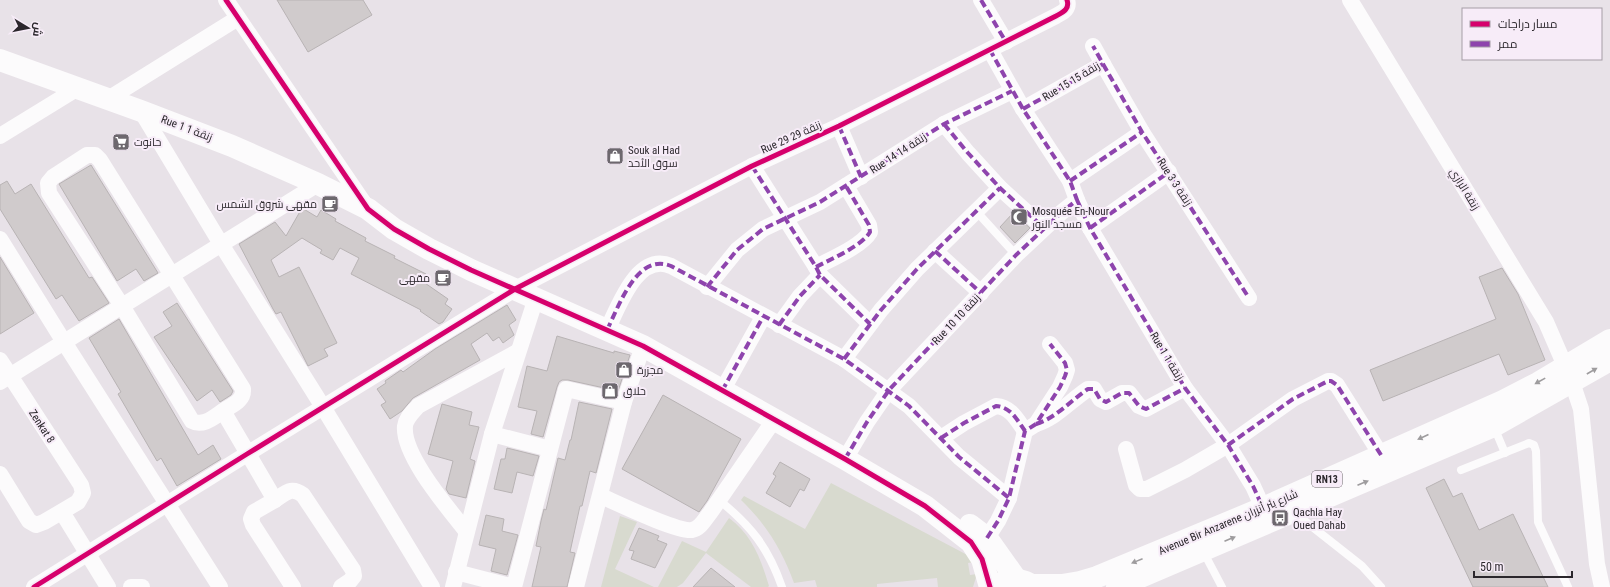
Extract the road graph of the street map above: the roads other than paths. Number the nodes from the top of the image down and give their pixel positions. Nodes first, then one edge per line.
1 (226, 0) edge
2 (981, 0) edge
3 (1067, 0) edge
4 (1351, 1) edge
5 (238, 18) junction
6 (1006, 42) junction
7 (1093, 46) dead end
8 (990, 50) junction
9 (0, 60) edge
10 (1103, 64) junction
11 (78, 88) junction
12 (1012, 90) junction
13 (108, 99) junction
14 (1023, 109) junction
15 (141, 111) junction
16 (944, 124) junction
17 (839, 126) junction
18 (1142, 132) junction
19 (0, 136) edge
20 (752, 166) junction
21 (1168, 172) junction
22 (860, 177) junction
23 (318, 184) junction
24 (846, 186) junction
25 (1000, 188) junction
26 (1074, 191) junction
27 (368, 209) junction
28 (976, 211) junction
29 (785, 218) junction
30 (1044, 228) junction
31 (1090, 228) junction
32 (0, 239) edge
33 (221, 244) junction
34 (935, 251) junction
35 (1016, 255) junction
36 (818, 271) junction
37 (172, 275) junction
38 (707, 286) junction
39 (516, 289) junction
40 (981, 293) junction
41 (536, 298) junction
42 (1249, 298) dead end
43 (122, 306) junction
44 (762, 317) junction
45 (870, 324) junction
46 (779, 325) junction
47 (607, 330) junction
48 (1610, 340) edge
49 (64, 342) junction
50 (1050, 344) dead end
51 (643, 346) junction
52 (517, 352) junction
53 (844, 359) junction
54 (0, 360) edge
55 (1610, 360) edge
56 (1569, 374) junction
57 (5, 379) edge
58 (1185, 388) junction
59 (889, 390) junction
60 (722, 391) junction
61 (624, 402) junction
62 (323, 407) junction
63 (223, 411) junction
64 (774, 420) junction
65 (1494, 426) junction
66 (1031, 428) junction
67 (492, 434) junction
68 (941, 438) junction
69 (1228, 445) junction
70 (550, 449) junction
71 (1126, 449) dead end
72 (1505, 453) junction
73 (247, 454) junction
74 (1381, 455) junction
75 (845, 459) junction
76 (1461, 470) dead end
77 (0, 474) edge
78 (600, 496) junction
79 (1009, 498) junction
80 (275, 500) junction
81 (719, 500) junction
82 (168, 504) junction
83 (925, 506) junction
84 (1263, 508) junction
85 (62, 512) junction
86 (1293, 512) junction
87 (466, 532) junction
88 (987, 538) junction
89 (1200, 543) junction
90 (88, 554) junction
91 (454, 580) edge
92 (1027, 584) edge
93 (430, 586) edge
94 (34, 587) edge
95 (108, 587) edge
96 (220, 587) edge
97 (293, 587) edge
98 (341, 587) edge
99 (576, 587) edge
100 (782, 587) edge
101 (990, 587) edge
102 (994, 587) edge
103 (1117, 587) edge
104 (1222, 587) edge
105 (1381, 587) edge
106 (1568, 587) edge
107 (1602, 587) edge

1 - 5 street
2 - 6 street
3 - 6 street, Rue 29 زنقة 29
4 - 56 street, زنقة الرازي
5 - 13 street
5 - 27 street
6 - 8 street, Rue 29 زنقة 29
7 - 10 street, Rue 15 زنقة 15
8 - 12 street, Rue 1 زنقة 1
8 - 17 street, Rue 29 زنقة 29
9 - 11 street, Rue 1 زنقة 1
10 - 14 street, Rue 15 زنقة 15
10 - 18 street, Rue 3 زنقة 3
11 - 13 street, Rue 1 زنقة 1
11 - 19 street
12 - 14 street, Rue 1 زنقة 1
12 - 16 street, Rue 14 زنقة 14
13 - 15 street, Rue 1 زنقة 1
14 - 26 street, Rue 1 زنقة 1
15 - 23 street, Rue 1 زنقة 1
15 - 33 street
16 - 22 street, Rue 14 زنقة 14
16 - 25 street
17 - 20 street, Rue 29 زنقة 29
17 - 22 street
18 - 21 street, Rue 3 زنقة 3
18 - 26 street, Rue 10 زنقة 10
20 - 29 street
20 - 39 street, Rue 29 زنقة 29
21 - 31 street
21 - 42 street, Rue 3 زنقة 3
22 - 24 street, Rue 14 زنقة 14
23 - 27 street, Rue 1 زنقة 1
23 - 33 street
24 - 29 street, Rue 14 زنقة 14
24 - 36 street
25 - 28 street
25 - 30 street
26 - 30 street, Rue 10 زنقة 10
26 - 31 street, Rue 1 زنقة 1
27 - 39 street, Rue 1 زنقة 1
28 - 34 street
28 - 35 lane
29 - 36 street
29 - 38 street, Rue 14 زنقة 14
30 - 35 street, Rue 10 زنقة 10
31 - 58 street, Rue 1 زنقة 1
32 - 49 street
33 - 37 street
33 - 62 street
34 - 40 street
34 - 45 street
35 - 40 street, Rue 10 زنقة 10
36 - 45 street
36 - 46 street
37 - 43 street
37 - 43 street
37 - 63 street
38 - 44 street
38 - 47 street
39 - 41 street, Rue 1 زنقة 1
39 - 62 street, Rue 29 زنقة 29
40 - 59 street, Rue 10 زنقة 10
41 - 47 street, Rue 1 زنقة 1
41 - 52 street
43 - 49 street
43 - 63 street
44 - 46 street
44 - 60 street
45 - 53 street
46 - 53 street
47 - 51 street, Rue 1 زنقة 1
48 - 56 street, Avenue Bir Anzarene شارع بئر أنزران / RN13
49 - 57 street
49 - 82 street
50 - 66 street
51 - 60 street, Rue 1 زنقة 1
51 - 61 street
52 - 67 street
52 - 87 street
53 - 59 street
54 - 57 street, Zenkat 8
56 -> 55 street, Avenue Bir Anzarene شارع بئر أنزران / RN13
56 - 65 street, Avenue Bir Anzarene شارع بئر أنزران / RN13
56 -> 74 street, Avenue Bir Anzarene شارع بئر أنزران / RN13
56 - 107 street, زنقة الرازي
57 - 85 street, Zenkat 8
58 - 66 street
58 - 69 street, Rue 1 زنقة 1
59 - 68 street
59 - 75 street, Rue 10 زنقة 10
60 - 64 street, Rue 1 زنقة 1
61 - 70 street
61 - 78 street
62 - 73 street, Rue 29 زنقة 29
62 - 93 street
63 - 73 street
64 - 75 street, Rue 1 زنقة 1
64 - 81 street
65 - 72 lane
86 -> 65 street, Avenue Bir Anzarene شارع بئر أنزران / RN13
66 - 68 street
66 - 79 street
67 - 70 street
67 - 87 street
68 - 79 street
69 - 71 street
69 - 74 street
69 - 84 street, Rue 1 زنقة 1
70 - 91 street
72 - 76 lane
72 - 106 lane
73 - 80 street
73 - 82 street, Rue 29 زنقة 29
74 - 84 street, Avenue Bir Anzarene شارع بئر أنزران / RN13
75 - 83 street, Rue 1 زنقة 1
77 - 85 street
78 - 81 street
78 - 99 street
79 - 88 street
80 - 97 street
80 - 98 street
81 - 100 lane
82 - 90 street, Rue 29 زنقة 29
82 - 96 street
83 - 88 street
83 - 101 street
84 - 89 street, Avenue Bir Anzarene شارع بئر أنزران / RN13
85 - 90 street
89 -> 86 street, Avenue Bir Anzarene شارع بئر أنزران / RN13
86 - 105 lane
87 - 91 street
88 - 92 street
89 -> 92 street, Avenue Bir Anzarene شارع بئر أنزران / RN13
89 - 103 street, Avenue Bir Anzarene شارع بئر أنزران / RN13
89 - 104 lane
90 - 94 street, Rue 29 زنقة 29
90 - 95 street
92 - 102 street, Avenue Bir Anzarene شارع بئر أنزران / RN13

